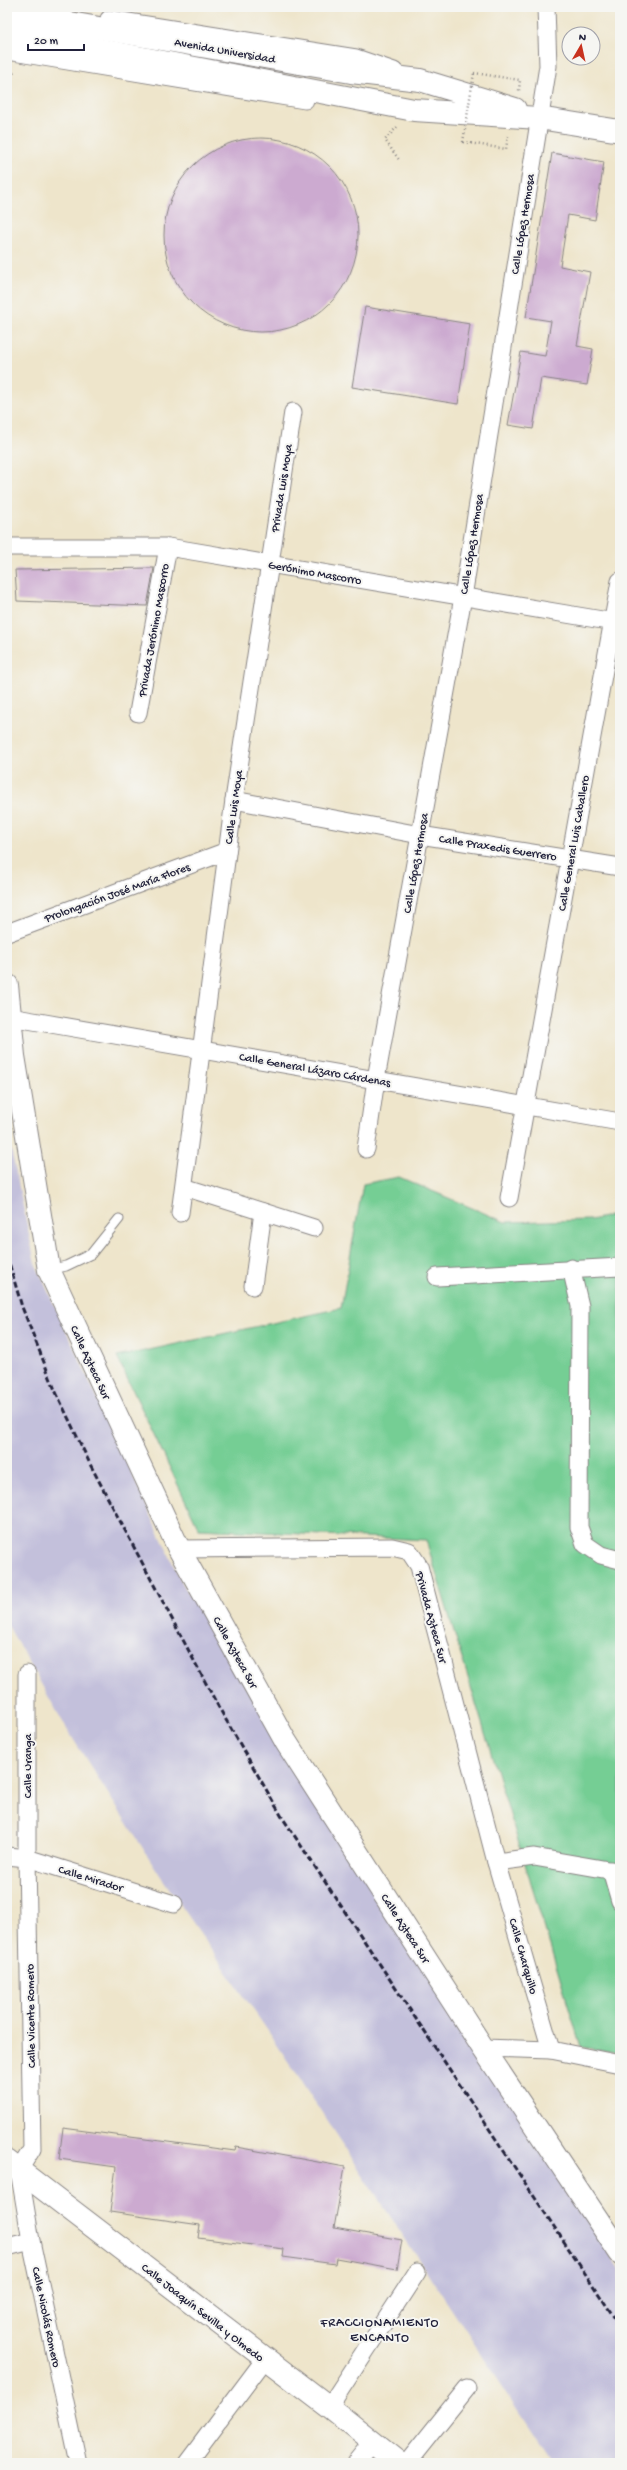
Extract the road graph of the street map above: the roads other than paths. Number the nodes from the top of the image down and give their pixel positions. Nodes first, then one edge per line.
1 (33, 7) edge
2 (546, 7) edge
3 (7, 12) edge
4 (7, 32) edge
5 (7, 51) edge
6 (420, 80) junction
7 (414, 110) junction
8 (539, 118) junction
9 (620, 131) edge
10 (293, 412) dead end
11 (7, 547) edge
12 (168, 547) junction
13 (269, 565) junction
14 (620, 581) edge
15 (463, 597) junction
16 (616, 623) edge
17 (138, 713) dead end
18 (234, 800) junction
19 (420, 835) junction
20 (227, 851) junction
21 (570, 859) junction
22 (620, 867) edge
23 (7, 933) edge
24 (7, 985) edge
25 (10, 1017) junction
26 (203, 1049) junction
27 (376, 1079) junction
28 (527, 1105) junction
29 (620, 1122) edge
30 (366, 1149) dead end
31 (184, 1187) junction
32 (510, 1198) dead end
33 (263, 1212) junction
34 (180, 1213) dead end
35 (119, 1219) dead end
36 (314, 1228) dead end
37 (620, 1267) edge
38 (571, 1268) junction
39 (49, 1270) junction
40 (437, 1277) dead end
41 (253, 1286) dead end
42 (179, 1549) junction
43 (620, 1560) edge
44 (27, 1674) dead end
45 (7, 1856) edge
46 (27, 1858) junction
47 (496, 1862) junction
48 (616, 1871) edge
49 (620, 1901) edge
50 (174, 1904) dead end
51 (483, 2048) junction
52 (552, 2050) junction
53 (620, 2064) edge
54 (13, 2166) edge
55 (31, 2241) junction
56 (7, 2247) edge
57 (620, 2253) edge
58 (417, 2272) dead end
59 (265, 2359) junction
60 (467, 2388) dead end
61 (329, 2406) junction
62 (373, 2441) junction
63 (78, 2463) edge
64 (187, 2463) edge
65 (355, 2463) edge
66 (399, 2463) edge
67 (407, 2463) edge

1 - 6 street, Avenida Universidad
2 - 8 street, Calle López Hermosa
3 - 6 street, Avenida Universidad
4 - 7 street, Avenida Universidad
5 - 7 street, Avenida Universidad
6 - 8 street, Avenida Universidad
7 - 8 street, Avenida Universidad
8 - 9 street, Avenida Universidad
8 - 15 street, Calle López Hermosa
10 - 13 street, Privada Luis Moya
11 - 12 street, Gerónimo Mascorro
12 - 13 street, Gerónimo Mascorro
12 - 17 street, Privada Jerónimo Mascorro
13 - 15 street, Gerónimo Mascorro
13 - 18 street, Calle Luis Moya
14 - 16 street, Calle General Luis Caballero
15 - 16 street, Gerónimo Mascorro
15 - 19 street, Calle López Hermosa
16 - 21 street, Calle General Luis Caballero
18 - 19 street, Calle Praxedis Guerrero
18 - 20 street, Calle Luis Moya
19 - 21 street, Calle Praxedis Guerrero
19 - 27 street, Calle López Hermosa
20 - 23 street, Prolongación José María Flores
20 - 26 street, Calle Luis Moya
21 - 22 street, Calle Praxedis Guerrero
21 - 28 street, Calle General Luis Caballero
24 - 25 street, Calle Azteca Sur
25 - 26 street, Calle General Lázaro Cárdenas
25 - 39 street, Calle Azteca Sur
26 - 27 street, Calle General Lázaro Cárdenas
26 - 31 street, Calle Luis Moya
27 - 28 street, Calle General Lázaro Cárdenas
27 - 30 street, Calle López Hermosa
28 - 29 street, Calle General Lázaro Cárdenas
28 - 32 street, Calle General Luis Caballero
31 - 33 street
31 - 34 street, Calle Luis Moya
33 - 36 street
33 - 41 street
35 - 39 lane
37 - 38 street
38 - 40 street
38 - 43 street
39 - 42 street, Calle Azteca Sur
42 - 47 street, Privada Azteca Sur
42 - 51 street, Calle Azteca Sur
44 - 46 street, Calle Uranga
45 - 46 street, Calle Mirador
46 - 50 street, Calle Mirador
46 - 54 street, Calle Vicente Romero
47 - 48 street
47 - 52 street, Calle Charquillo
48 - 49 street
51 - 52 street
51 - 57 street, Calle Azteca Sur
52 - 53 street
54 - 55 street, Calle Nicolás Romero
54 - 59 street, Calle Joaquín Sevilla y Olmedo
55 - 56 street
55 - 63 street, Calle Nicolás Romero
58 - 61 street
59 - 61 street, Calle Joaquín Sevilla y Olmedo
59 - 64 street
60 - 67 street
61 - 62 street, Calle Joaquín Sevilla y Olmedo
62 - 65 street
62 - 66 street, Calle Joaquín Sevilla y Olmedo

